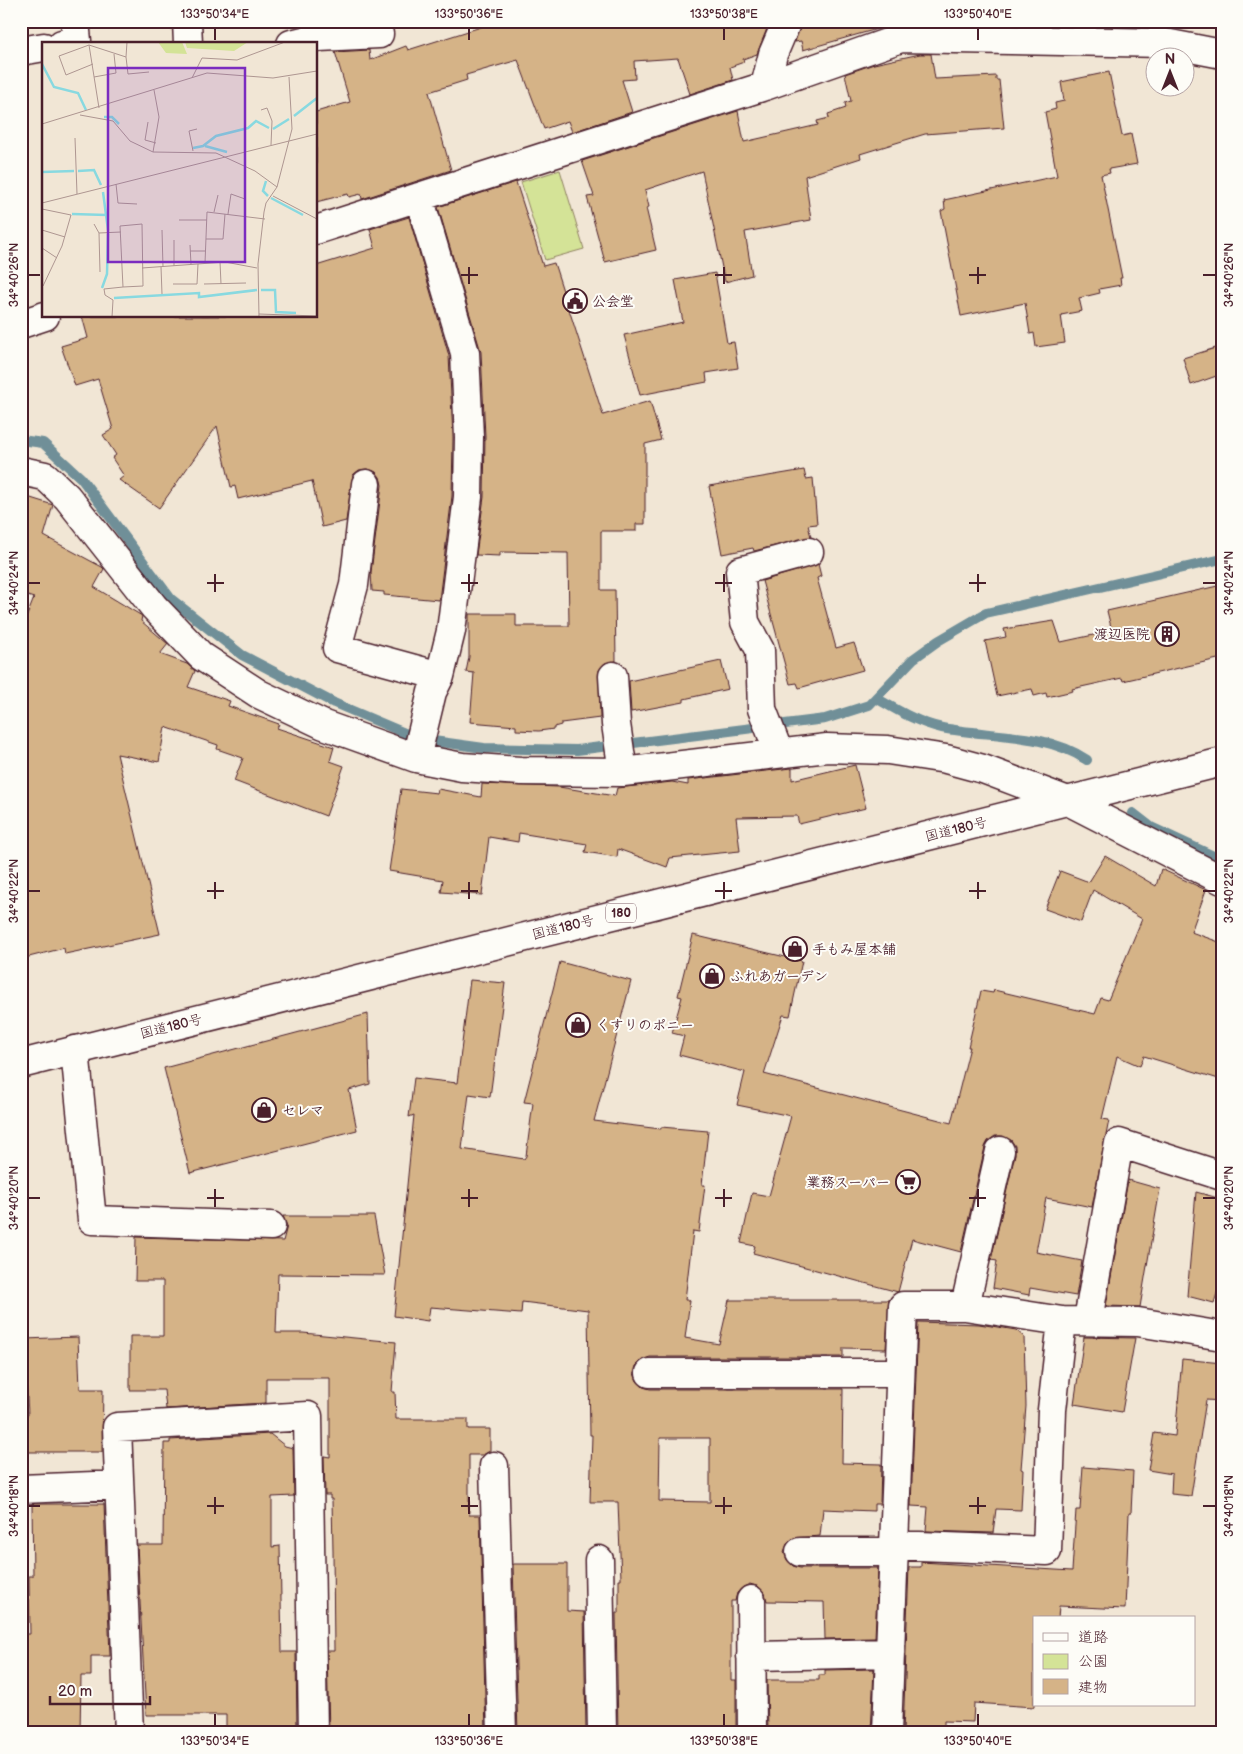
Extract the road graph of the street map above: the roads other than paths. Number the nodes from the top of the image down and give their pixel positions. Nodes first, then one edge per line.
1 (75, 21) edge
2 (187, 21) edge
3 (787, 21) edge
4 (379, 34) dead end
5 (72, 42) edge
6 (188, 42) edge
7 (299, 42) edge
8 (42, 47) edge
9 (21, 51) edge
10 (1222, 54) edge
11 (765, 86) junction
12 (420, 197) junction
13 (318, 229) edge
14 (42, 317) edge
15 (21, 324) edge
16 (21, 471) edge
17 (366, 484) dead end
18 (809, 552) dead end
19 (440, 676) junction
20 (613, 676) dead end
21 (779, 752) junction
22 (416, 758) junction
23 (1222, 762) edge
24 (623, 772) junction
25 (1068, 801) junction
26 (1222, 880) edge
27 (76, 1050) junction
28 (21, 1064) edge
29 (1000, 1151) dead end
30 (1222, 1176) edge
31 (271, 1226) dead end
32 (965, 1306) junction
33 (1075, 1321) junction
34 (1222, 1336) edge
35 (650, 1373) dead end
36 (900, 1373) junction
37 (494, 1466) dead end
38 (118, 1485) junction
39 (21, 1489) edge
40 (893, 1548) junction
41 (800, 1552) dead end
42 (599, 1560) dead end
43 (751, 1600) dead end
44 (890, 1653) junction
45 (751, 1656) junction
46 (128, 1733) edge
47 (313, 1733) edge
48 (502, 1733) edge
49 (602, 1733) edge
50 (752, 1733) edge
51 (887, 1733) edge

1 - 5 main road
2 - 6 main road
3 - 11 main road
4 - 7 main road
8 - 9 main road
10 - 11 main road
11 - 12 main road
12 - 13 main road
12 - 19 main road
14 - 15 main road
16 - 22 main road
17 - 19 main road
18 - 21 main road
19 - 22 main road
20 - 24 main road
21 - 24 main road
21 - 25 main road
22 - 24 main road
23 - 25 main road, 国道180号 / 180
25 - 26 main road
25 - 27 main road, 国道180号 / 180
27 - 28 main road, 国道180号 / 180
27 - 31 main road
29 - 32 main road
30 - 33 main road
32 - 33 main road
32 - 36 main road
33 - 34 main road
33 - 40 main road
35 - 36 main road
36 - 40 main road
37 - 48 main road
38 - 39 main road
38 - 46 main road
38 - 47 main road
40 - 41 main road
40 - 44 main road
42 - 49 main road
43 - 45 main road
44 - 45 main road
44 - 51 main road
45 - 50 main road

